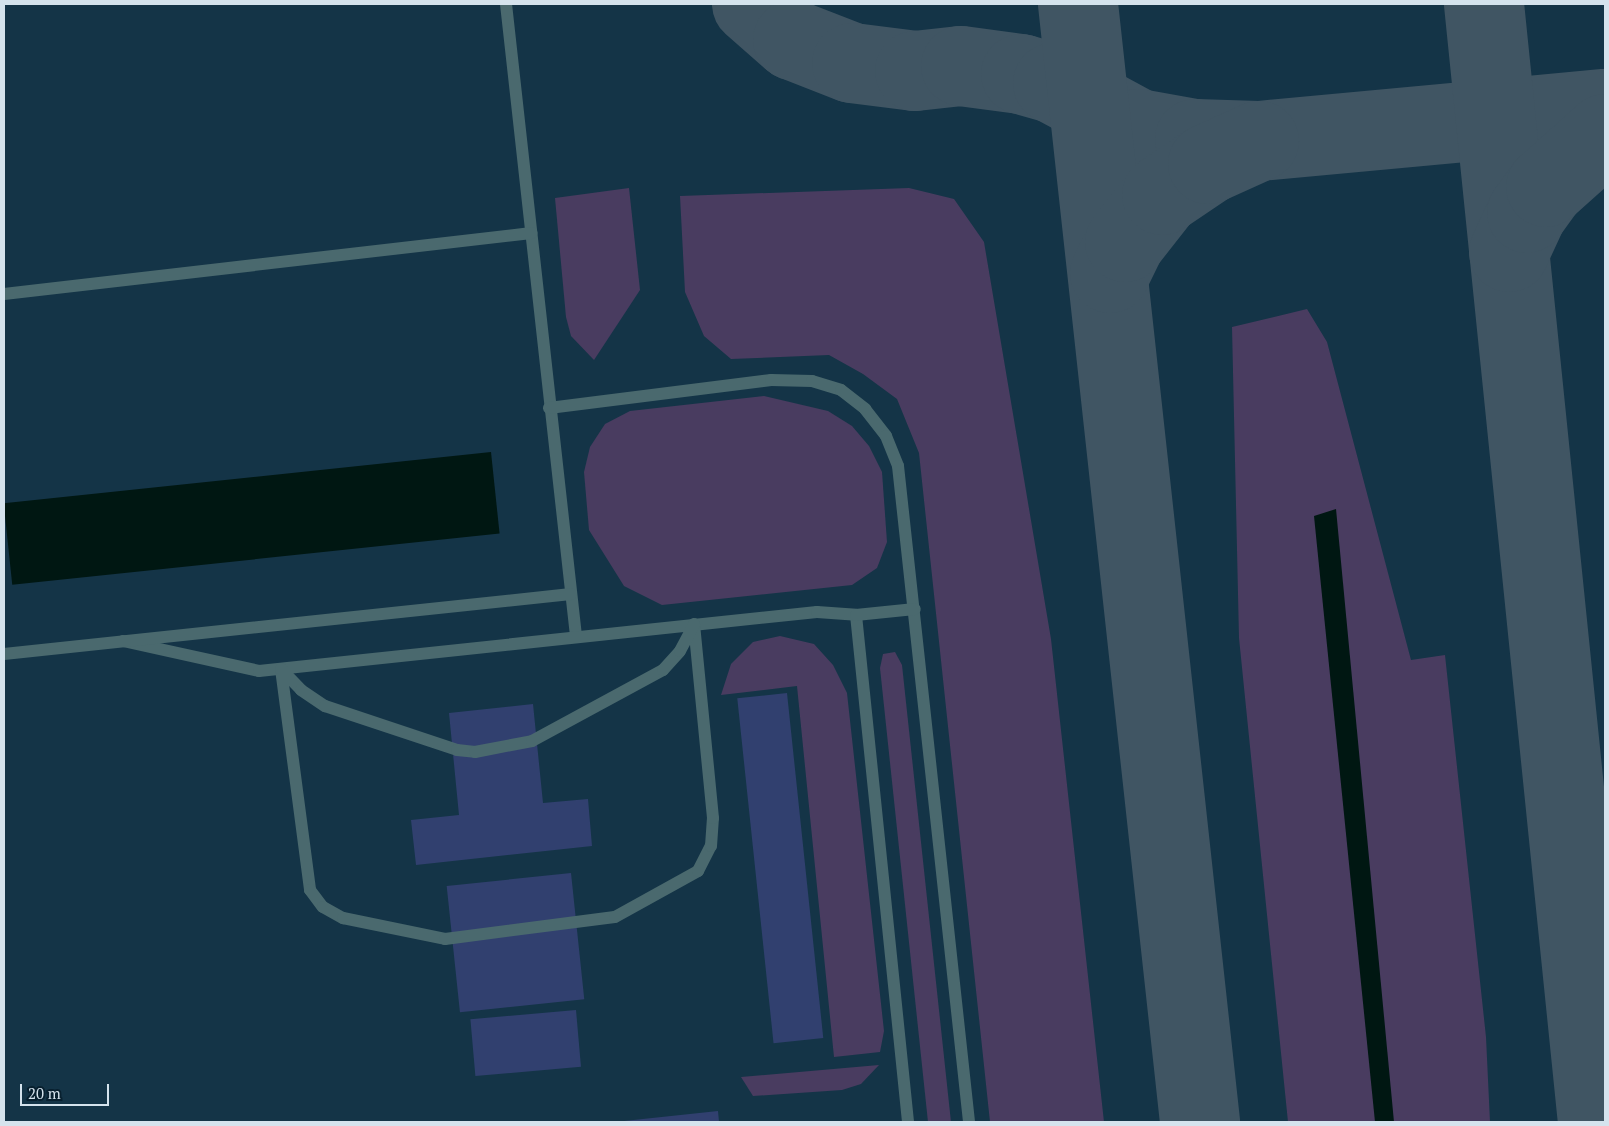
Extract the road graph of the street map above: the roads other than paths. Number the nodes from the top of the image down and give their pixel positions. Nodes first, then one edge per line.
1 (506, 4) edge
2 (531, 233) junction
3 (4, 294) edge
4 (549, 408) junction
5 (571, 594) junction
6 (915, 609) junction
7 (856, 615) junction
8 (694, 624) junction
9 (576, 636) junction
10 (123, 641) junction
11 (4, 654) edge
12 (281, 669) junction
13 (908, 1122) edge
14 (969, 1122) edge

1 - 2 lane
2 - 3 lane
2 - 4 lane
4 - 5 lane
4 - 6 lane
5 - 9 lane
5 - 10 lane
6 - 7 lane
6 - 14 lane
7 - 8 lane
7 - 13 lane
8 - 9 lane
8 - 12 lane
8 - 12 lane
9 - 12 lane
10 - 11 lane
10 - 12 lane

